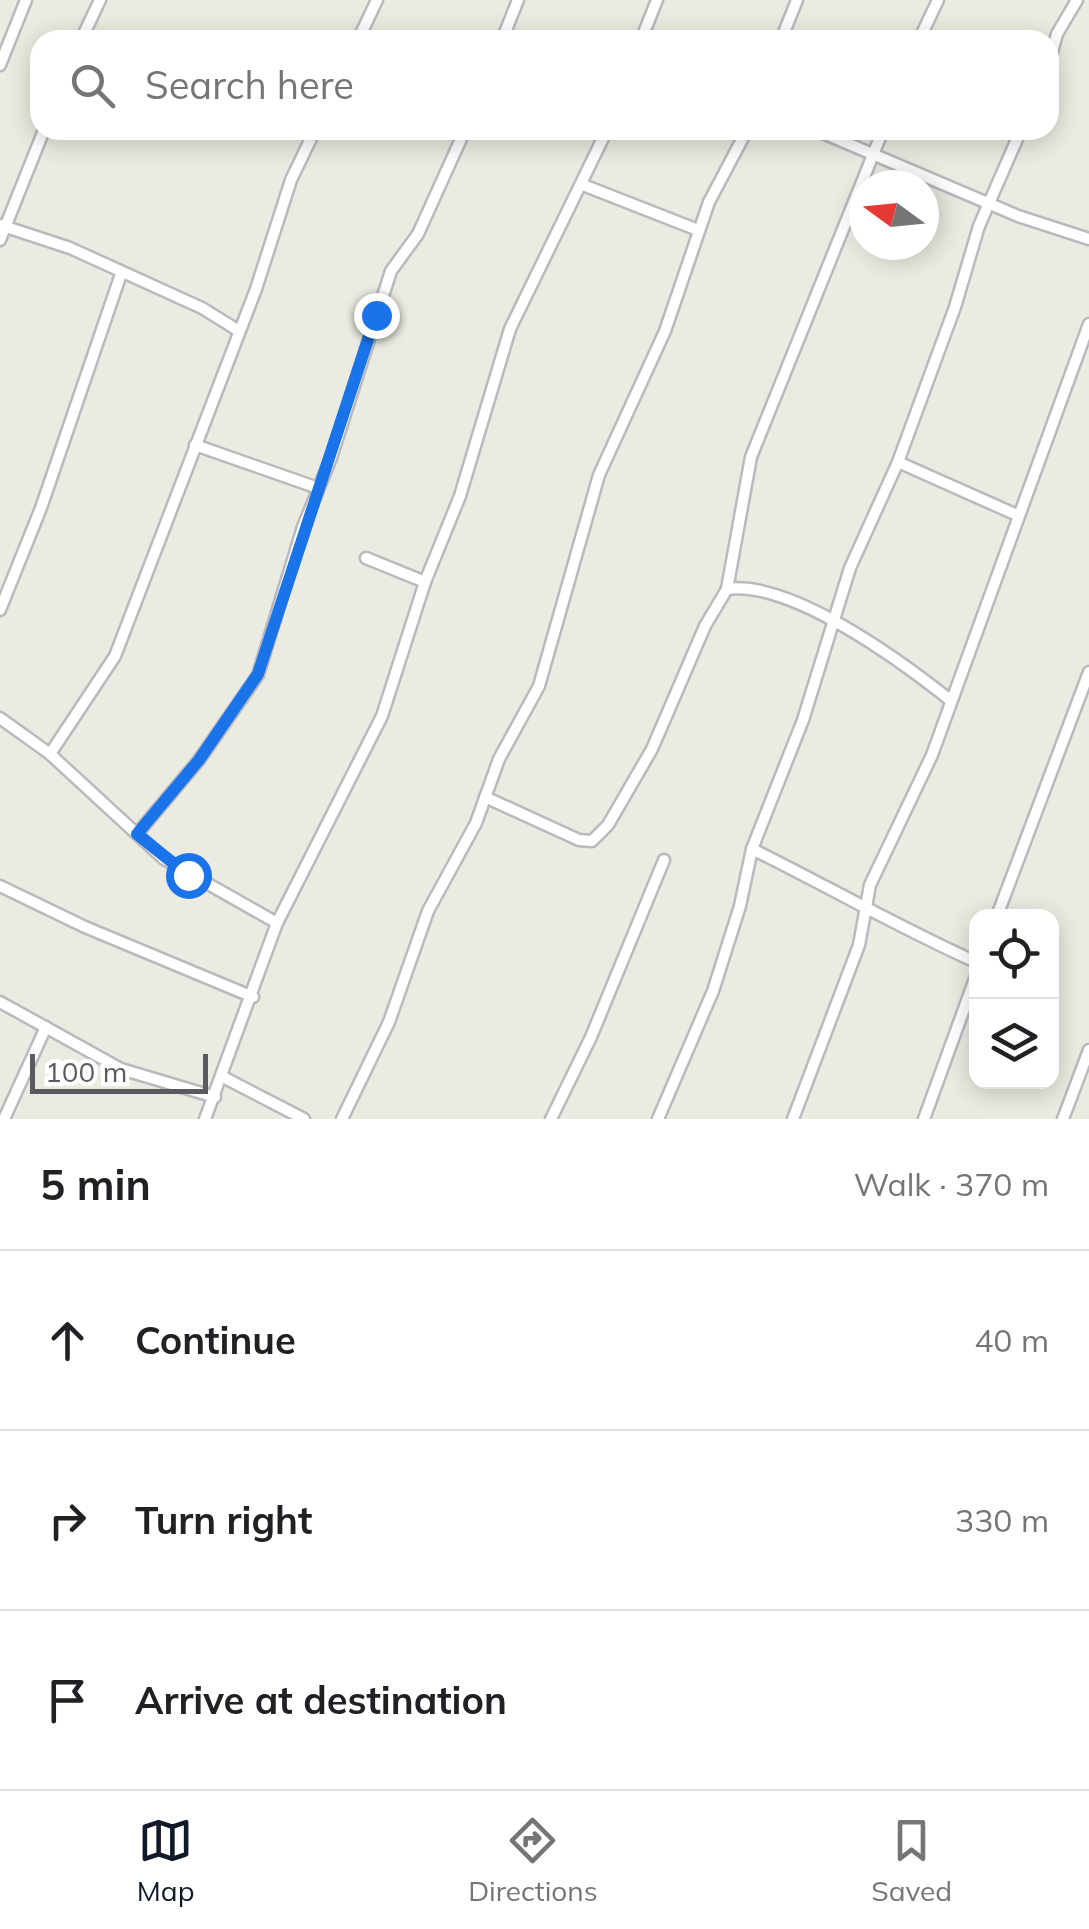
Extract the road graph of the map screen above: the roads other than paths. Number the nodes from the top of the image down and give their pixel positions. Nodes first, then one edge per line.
1 (26, 0) edge
2 (100, 0) edge
3 (377, 0) edge
4 (518, 0) edge
5 (657, 0) edge
6 (797, 0) edge
7 (938, 0) edge
8 (1077, 0) edge
9 (86, 30) edge
10 (363, 30) edge
11 (506, 30) edge
12 (646, 30) edge
13 (786, 30) edge
14 (924, 30) edge
15 (1058, 30) edge
16 (0, 65) edge
17 (40, 140) edge
18 (310, 140) edge
19 (460, 140) edge
20 (603, 140) edge
21 (742, 140) edge
22 (841, 140) edge
23 (878, 140) edge
24 (1017, 140) edge
25 (872, 152) junction
26 (583, 185) junction
27 (990, 204) junction
28 (2, 226) edge
29 (698, 230) junction
30 (1089, 239) edge
31 (0, 240) edge
32 (121, 274) junction
33 (1089, 324) edge
34 (239, 331) junction
35 (196, 445) junction
36 (898, 462) junction
37 (318, 488) junction
38 (1017, 515) junction
39 (366, 558) dead end
40 (425, 582) junction
41 (727, 589) junction
42 (0, 610) edge
43 (832, 621) junction
44 (1089, 672) edge
45 (950, 700) junction
46 (0, 718) edge
47 (50, 754) junction
48 (484, 798) junction
49 (137, 834) junction
50 (752, 849) junction
51 (664, 860) dead end
52 (0, 886) edge
53 (863, 909) junction
54 (1001, 909) edge
55 (278, 923) junction
56 (969, 959) edge
57 (969, 995) edge
58 (253, 997) junction
59 (0, 1002) edge
60 (46, 1027) junction
61 (1089, 1050) edge
62 (222, 1078) junction
63 (215, 1097) junction
64 (4, 1119) edge
65 (206, 1119) edge
66 (304, 1119) edge
67 (342, 1119) edge
68 (551, 1119) edge
69 (658, 1119) edge
70 (793, 1119) edge
71 (924, 1119) edge
72 (1063, 1119) edge

1 - 16 street
2 - 9 street
3 - 10 street
4 - 11 street
5 - 12 street
6 - 13 street
7 - 14 street
8 - 15 street
17 - 28 street
18 - 34 street
19 - 37 street
20 - 26 street
21 - 29 street
22 - 25 street
23 - 25 street
24 - 27 street
25 - 27 street
25 - 41 street
26 - 29 street
26 - 40 street
27 - 30 street
27 - 36 street
28 - 31 street
28 - 32 street
29 - 48 street
32 - 34 street
32 - 42 street
33 - 38 street
34 - 35 street
35 - 37 street
35 - 47 street
36 - 38 street
36 - 43 street
37 - 49 street
38 - 45 street
39 - 40 street
40 - 55 street
41 - 43 street
41 - 48 street
43 - 45 street
43 - 50 street
44 - 54 street
45 - 53 street
46 - 47 street
47 - 49 street
48 - 67 street
49 - 55 street
50 - 53 street
50 - 69 street
51 - 68 street
52 - 58 street
53 - 56 street
53 - 70 street
55 - 58 street
57 - 71 street
58 - 62 street
59 - 60 street
60 - 63 street
60 - 64 street
61 - 72 street
62 - 63 street
62 - 66 street
63 - 65 street

